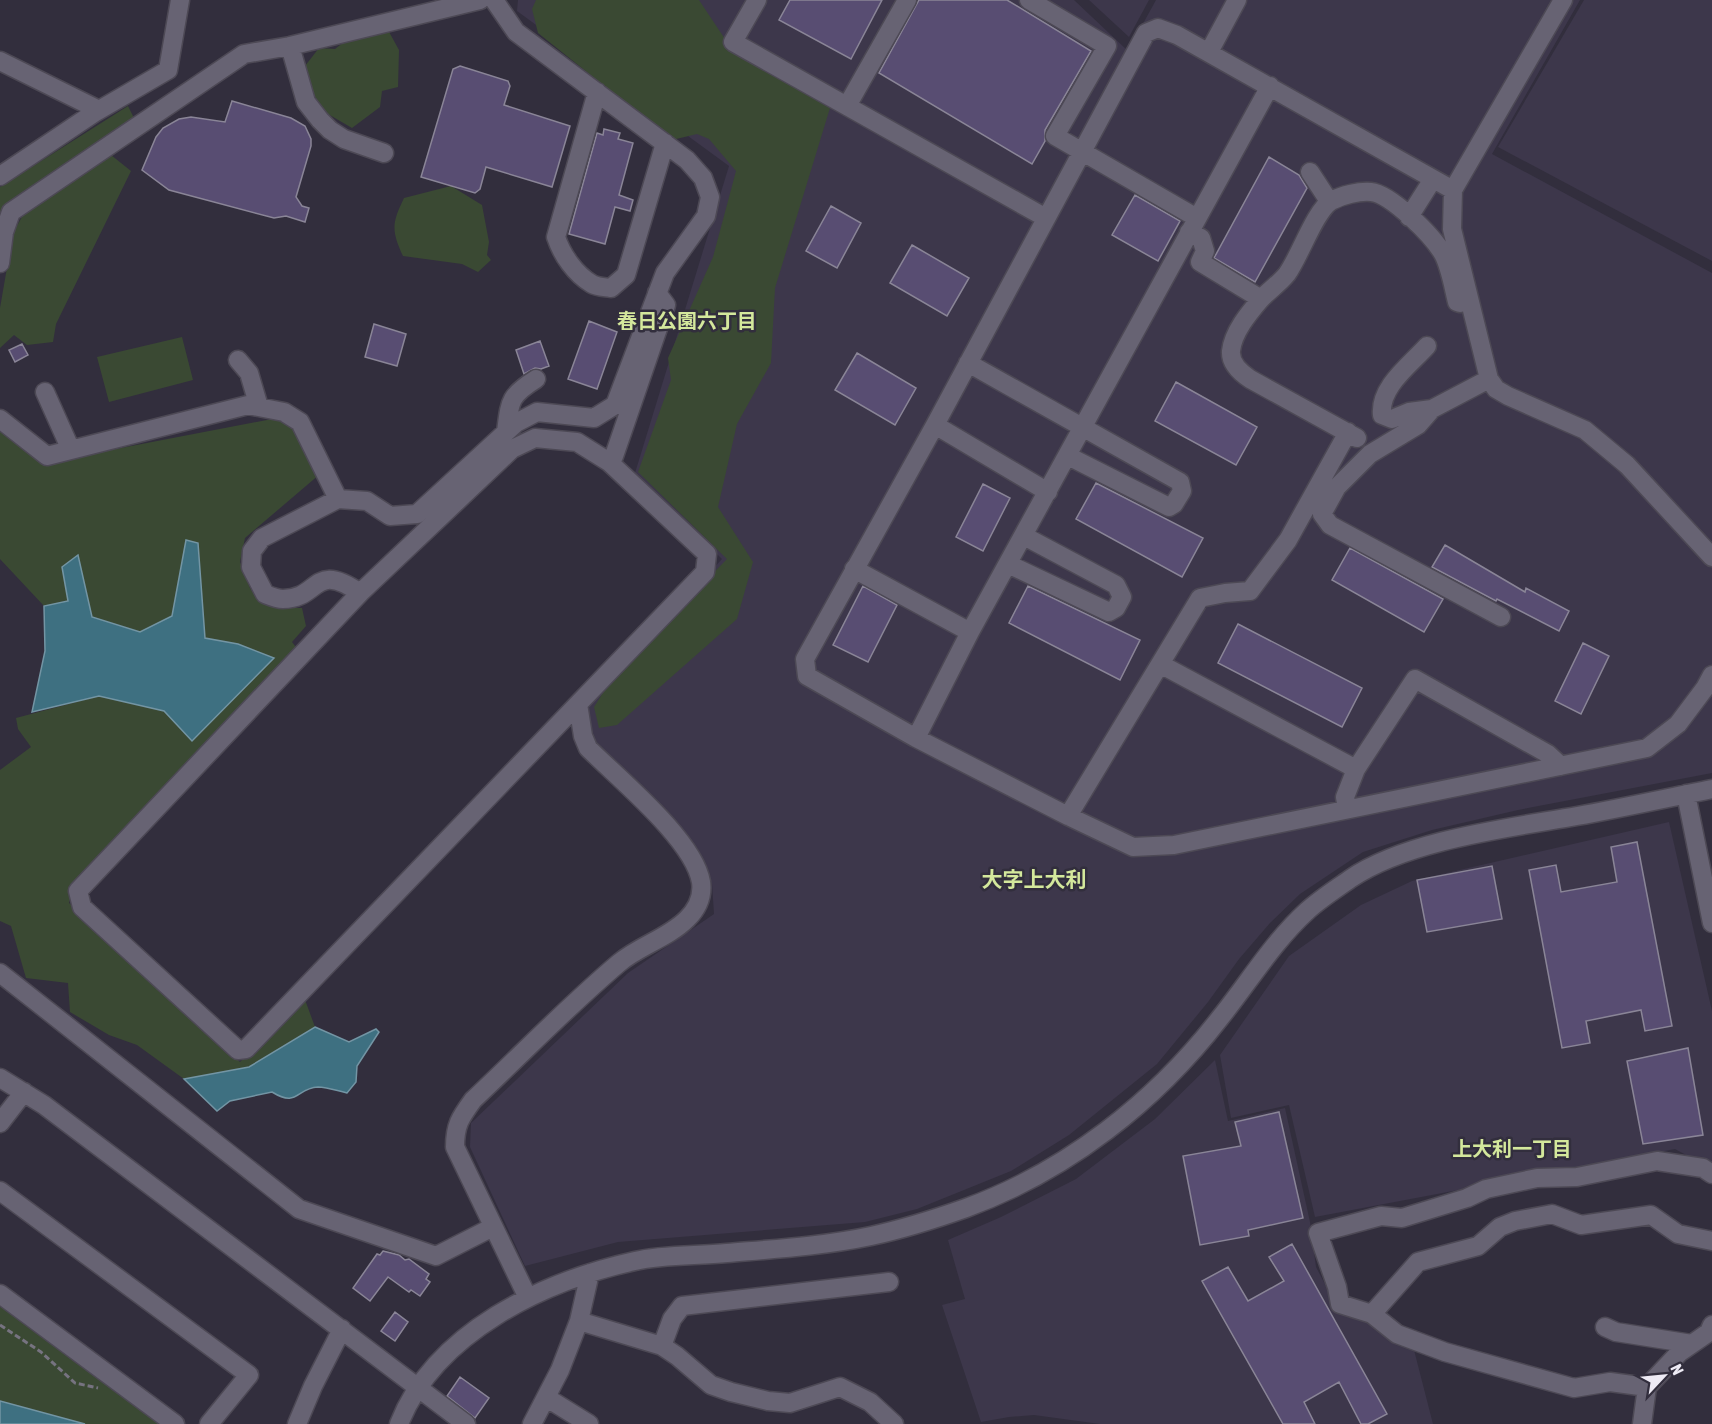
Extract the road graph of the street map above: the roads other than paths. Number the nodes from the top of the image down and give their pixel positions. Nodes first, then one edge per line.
1 (180, 0) edge
2 (480, 0) edge
3 (494, 0) edge
4 (757, 0) edge
5 (907, 0) edge
6 (1029, 0) edge
7 (1237, 0) edge
8 (1563, 0) edge
9 (290, 46) junction
10 (1209, 52) junction
11 (0, 61) edge
12 (1270, 86) junction
13 (597, 92) junction
14 (847, 106) junction
15 (99, 110) junction
16 (664, 143) junction
17 (384, 153) dead end
18 (1082, 153) junction
19 (1310, 172) dead end
20 (0, 176) edge
21 (1433, 179) junction
22 (1453, 190) junction
23 (1331, 201) junction
24 (1409, 217) junction
25 (1046, 218) junction
26 (1193, 225) junction
27 (0, 263) edge
28 (657, 293) junction
29 (1261, 299) junction
30 (1473, 313) junction
31 (1427, 346) dead end
32 (238, 360) dead end
33 (968, 363) junction
34 (536, 379) dead end
35 (1489, 379) junction
36 (45, 392) dead end
37 (259, 407) junction
38 (1432, 409) junction
39 (0, 419) edge
40 (935, 425) junction
41 (1083, 426) junction
42 (506, 432) junction
43 (71, 450) junction
44 (1068, 456) junction
45 (609, 462) junction
46 (1048, 492) junction
47 (338, 499) junction
48 (1024, 536) junction
49 (1712, 557) edge
50 (1008, 564) junction
51 (854, 569) junction
52 (360, 593) junction
53 (1501, 617) dead end
54 (970, 632) junction
55 (1160, 664) junction
56 (1712, 675) edge
57 (578, 704) junction
58 (916, 738) junction
59 (1561, 766) junction
60 (1356, 769) junction
61 (1712, 789) edge
62 (1686, 794) junction
63 (1347, 809) junction
64 (1068, 816) junction
65 (1712, 923) edge
66 (0, 973) edge
67 (0, 1078) edge
68 (24, 1092) junction
69 (0, 1123) edge
70 (1712, 1174) edge
71 (0, 1191) edge
72 (494, 1227) junction
73 (1712, 1241) edge
74 (590, 1273) junction
75 (889, 1282) dead end
76 (0, 1294) edge
77 (528, 1298) junction
78 (1372, 1314) junction
79 (579, 1321) junction
80 (1712, 1325) edge
81 (1605, 1327) dead end
82 (342, 1329) junction
83 (1692, 1344) junction
84 (662, 1347) junction
85 (1647, 1387) junction
86 (418, 1388) junction
87 (546, 1398) junction
88 (175, 1424) edge
89 (209, 1424) edge
90 (297, 1424) edge
91 (399, 1424) edge
92 (466, 1424) edge
93 (532, 1424) edge
94 (589, 1424) edge
95 (893, 1424) edge
96 (1642, 1424) edge

1 - 15 street
2 - 9 street
3 - 13 street
4 - 14 street
5 - 14 street
6 - 18 street
7 - 10 street
8 - 22 street
9 - 17 street
9 - 27 street
10 - 12 street
10 - 18 street
11 - 15 street
12 - 21 street
12 - 26 street
13 - 16 street
13 - 16 street
14 - 25 street
15 - 20 street
16 - 28 street
18 - 25 street
18 - 26 street
19 - 23 street
21 - 22 street
21 - 24 street
22 - 30 street
23 - 24 street
23 - 29 street
24 - 30 street
25 - 33 street
26 - 29 street
26 - 41 street
28 - 42 street
28 - 45 street
29 - 55 street
30 - 35 street
31 - 38 street
32 - 37 street
33 - 40 street
33 - 41 street
34 - 42 street
35 - 38 street
35 - 49 street
36 - 43 street
37 - 43 street
37 - 47 street
38 - 53 street
39 - 43 street
40 - 46 street
40 - 51 street
41 - 44 street
41 - 44 street
42 - 47 street
44 - 46 street
45 - 52 street
45 - 57 street
46 - 48 street
47 - 52 street
48 - 50 street
48 - 50 street
50 - 54 street
51 - 54 street
51 - 58 street
52 - 57 street
54 - 58 street
55 - 60 street
55 - 64 street
56 - 59 street
57 - 72 street
58 - 64 street
59 - 60 street
59 - 63 street
60 - 63 street
61 - 62 street
62 - 65 street
62 - 74 street
63 - 64 street
66 - 72 street
67 - 68 street
68 - 69 street
68 - 82 street
70 - 78 street
71 - 89 street
72 - 77 street
73 - 78 street
74 - 77 street
74 - 79 street
75 - 84 street
76 - 88 street
77 - 86 street
78 - 85 street
79 - 84 street
79 - 87 street
80 - 83 street
81 - 83 street
82 - 86 street
82 - 90 street
83 - 85 street
84 - 95 street
85 - 96 street
86 - 91 street
86 - 92 street
87 - 93 street
87 - 94 street

